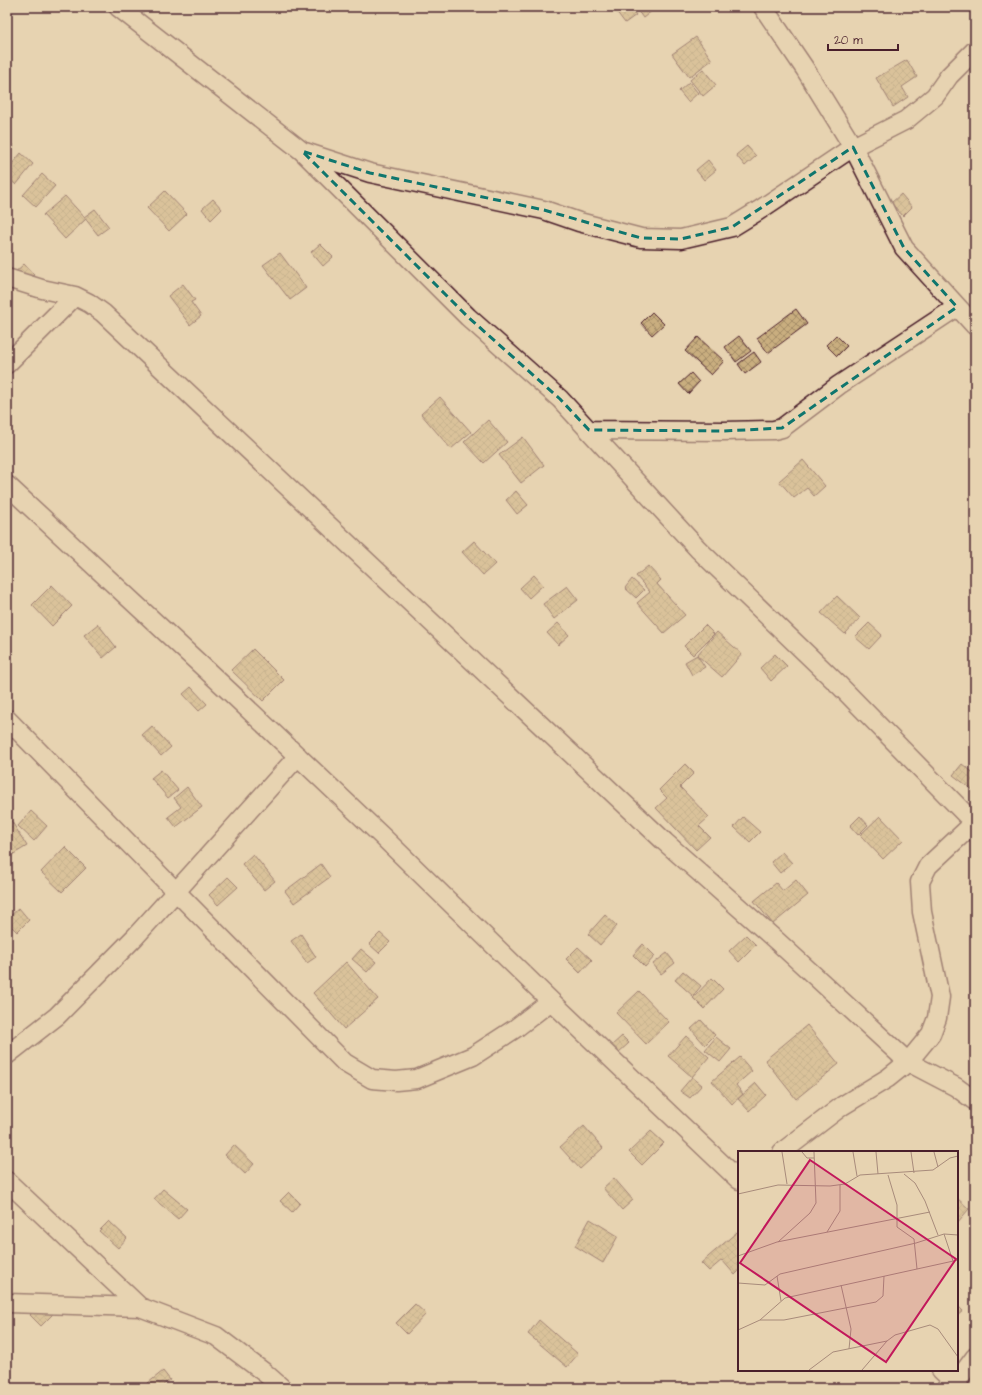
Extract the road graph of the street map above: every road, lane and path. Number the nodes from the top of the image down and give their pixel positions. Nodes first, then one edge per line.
1 (118, 7) edge
2 (763, 7) edge
3 (975, 50) edge
4 (853, 147) junction
5 (302, 151) junction
6 (7, 278) edge
7 (75, 296) junction
8 (957, 307) junction
9 (975, 326) edge
10 (7, 364) edge
11 (589, 430) junction
12 (7, 485) edge
13 (7, 719) edge
14 (298, 756) junction
15 (975, 823) edge
16 (176, 892) junction
17 (551, 1001) junction
18 (7, 1055) edge
19 (908, 1062) junction
20 (975, 1101) edge
21 (783, 1151) edge
22 (738, 1179) edge
23 (7, 1182) edge
24 (7, 1302) edge
25 (140, 1307) junction
26 (975, 1357) edge
27 (942, 1371) edge
28 (958, 1386) edge
29 (282, 1388) edge

1 - 5 street
2 - 4 street
3 - 4 street
4 - 5 street
4 - 8 street
5 - 11 street
6 - 7 street
7 - 10 street
7 - 19 street
8 - 9 street
8 - 11 street
11 - 15 street
12 - 14 street
13 - 16 street
14 - 16 street
14 - 17 street
15 - 19 street
16 - 17 street
16 - 18 street
17 - 22 street
19 - 20 street
19 - 21 street
23 - 25 street
24 - 25 street
25 - 29 street
26 - 28 street
27 - 28 street

